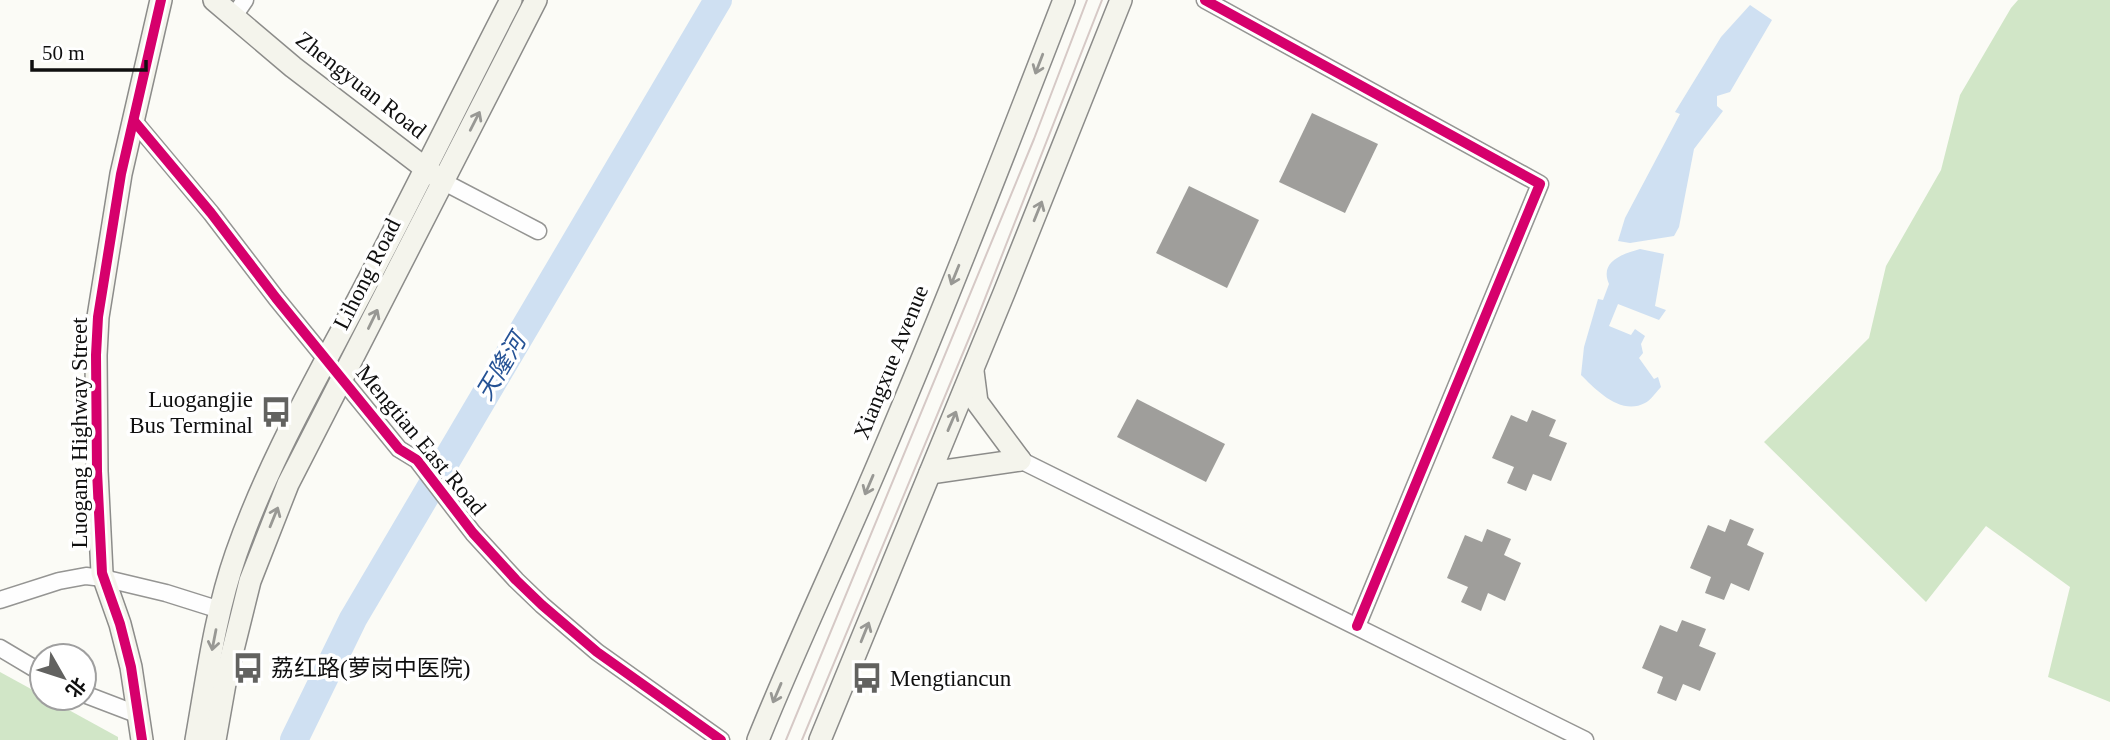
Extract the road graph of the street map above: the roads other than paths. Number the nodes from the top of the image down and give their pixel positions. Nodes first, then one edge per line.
1 (161, 0) edge
2 (214, 0) edge
3 (511, 0) edge
4 (536, 0) edge
5 (1064, 0) edge
6 (1121, 0) edge
7 (1205, 0) edge
8 (239, 8) edge
9 (134, 121) junction
10 (425, 168) junction
11 (444, 182) junction
12 (538, 231) dead end
13 (327, 360) junction
14 (973, 370) junction
15 (342, 380) junction
16 (1020, 460) junction
17 (930, 473) junction
18 (229, 574) junction
19 (103, 578) junction
20 (250, 581) junction
21 (0, 600) edge
22 (220, 610) junction
23 (1357, 626) junction
24 (0, 648) edge
25 (28, 665) edge
26 (98, 699) edge
27 (139, 715) junction
28 (142, 740) edge
29 (196, 740) edge
30 (215, 740) edge
31 (721, 740) edge
32 (758, 740) edge
33 (820, 740) edge
34 (1585, 740) edge

1 - 9 main road, Luogang Highway Street
2 - 8 main road, Zhengyuan Road
3 - 10 main road, Lihong Road
11 -> 4 main road, Lihong Road
5 -> 32 main road, Xiangxue Avenue
14 -> 6 main road
7 - 23 street
8 - 10 main road, Zhengyuan Road
9 - 13 street, Mengtian East Road
9 - 19 main road, Luogang Highway Street
10 - 11 main road, Zhengyuan Road
10 - 13 main road, Lihong Road
11 - 12 street
15 -> 11 main road, Lihong Road
13 - 15 street, Mengtian East Road
13 - 18 main road, Lihong Road
14 - 16 main road
17 -> 14 main road
20 -> 15 main road, Lihong Road
15 - 31 street, Mengtian East Road
16 - 17 main road
16 - 23 street
33 -> 17 main road
18 - 20 main road
18 - 22 main road, Lihong Road
19 - 21 street
19 - 22 street
19 - 27 main road, Luogang Highway Street
20 - 30 main road, Lihong Road
22 -> 29 main road, Lihong Road
23 - 34 street
24 - 25 street
26 - 27 street
27 - 28 main road, Luogang Highway Street

